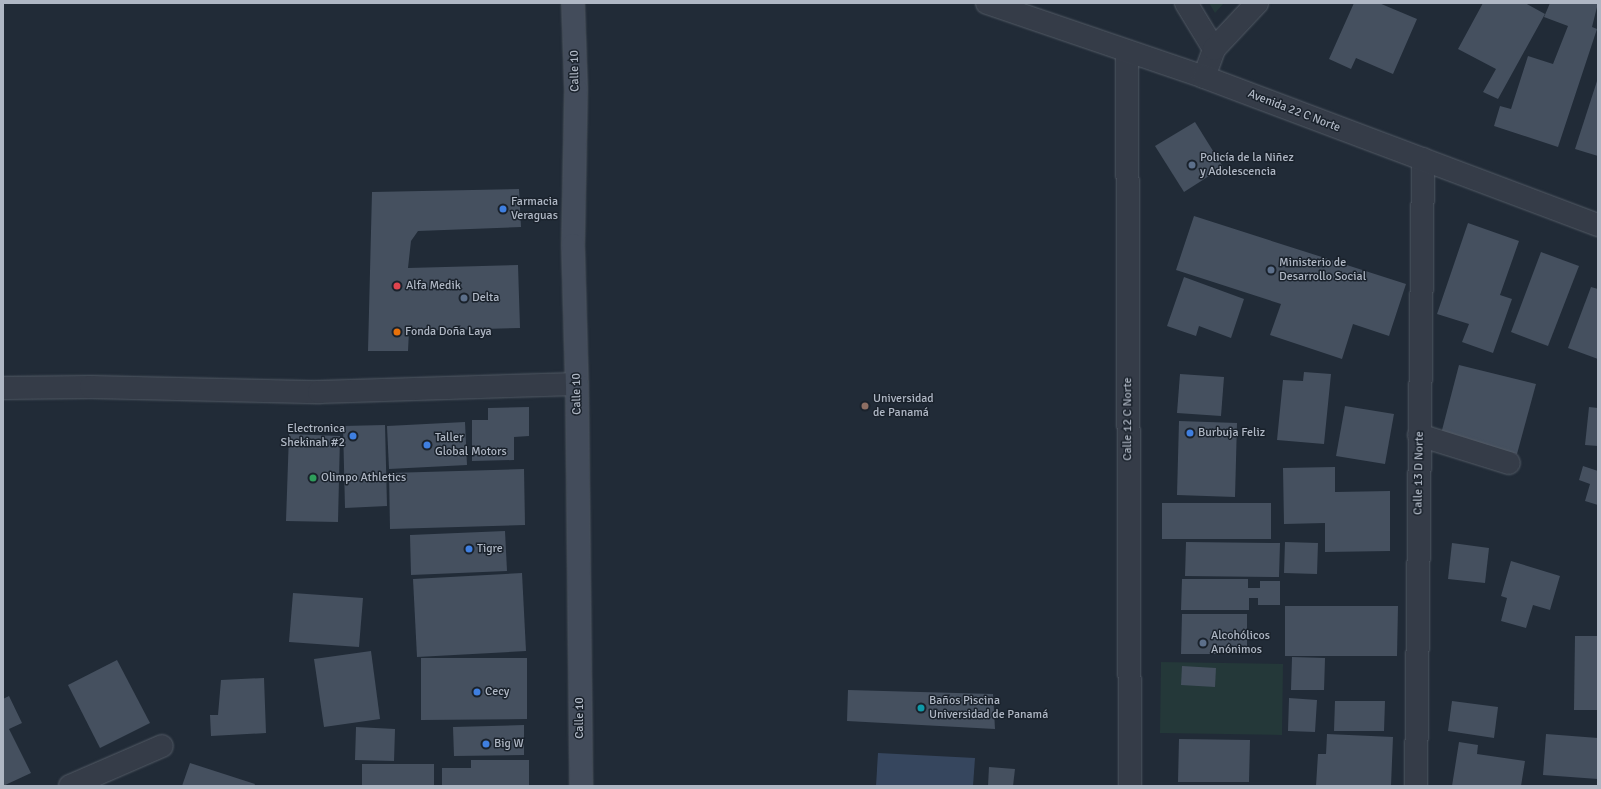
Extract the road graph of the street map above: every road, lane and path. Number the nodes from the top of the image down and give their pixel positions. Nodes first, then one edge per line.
1 (573, 3) edge
2 (987, 3) edge
3 (1186, 3) edge
4 (1257, 3) edge
5 (1214, 49) junction
6 (1127, 52) junction
7 (1204, 77) junction
8 (1423, 159) junction
9 (1598, 226) edge
10 (577, 384) junction
11 (3, 388) edge
12 (1419, 435) junction
13 (1509, 463) dead end
14 (162, 746) dead end
15 (70, 786) edge
16 (581, 786) edge
17 (1130, 786) edge
18 (1416, 786) edge

1 - 10 main road, Calle 10
2 - 6 street, Avenida 22 C Norte
3 - 5 street
4 - 5 street
5 - 7 street
6 - 7 street, Avenida 22 C Norte
6 - 17 street, Calle 12 C Norte
7 - 8 street, Avenida 22 C Norte
8 - 9 street, Avenida 22 C Norte
8 - 12 street, Calle 13 D Norte
10 - 11 street
10 - 16 main road, Calle 10
12 - 13 street
12 - 18 street, Calle 13 D Norte
14 - 15 street

